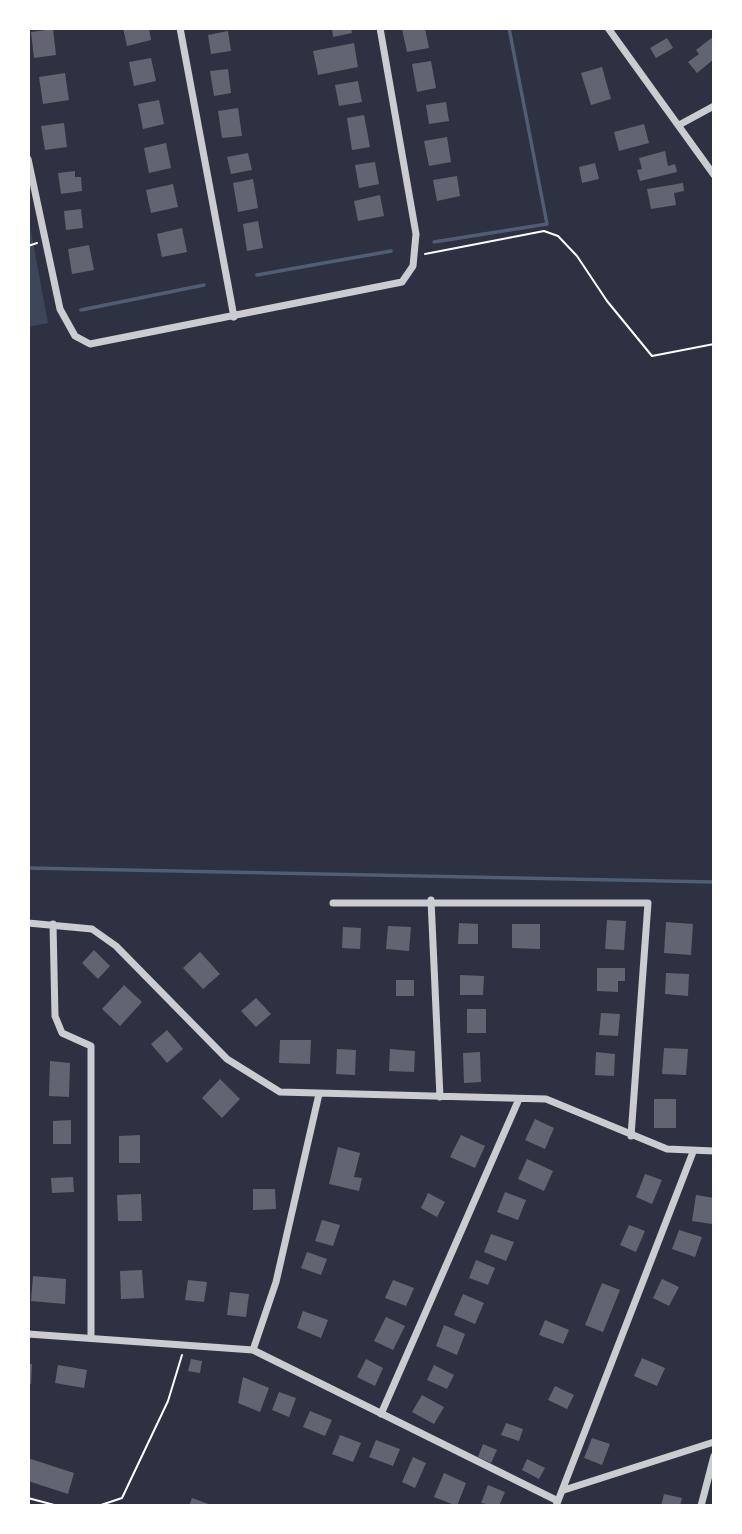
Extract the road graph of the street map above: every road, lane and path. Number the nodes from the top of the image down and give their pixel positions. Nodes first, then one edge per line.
1 (180, 28) edge
2 (380, 28) edge
3 (608, 28) edge
4 (714, 106) edge
5 (680, 125) junction
6 (28, 159) edge
7 (714, 175) edge
8 (414, 256) junction
9 (233, 317) junction
10 (714, 344) edge
11 (431, 900) junction
12 (332, 902) dead end
13 (28, 923) edge
14 (52, 923) junction
15 (319, 1094) junction
16 (440, 1097) junction
17 (519, 1099) junction
18 (631, 1136) junction
19 (693, 1152) junction
20 (714, 1152) edge
21 (28, 1334) edge
22 (91, 1337) junction
23 (186, 1343) junction
24 (253, 1350) junction
25 (381, 1414) junction
26 (714, 1442) edge
27 (714, 1457) edge
28 (564, 1490) junction
29 (28, 1497) edge
30 (557, 1504) edge
31 (58, 1506) edge
32 (98, 1506) edge
33 (701, 1506) edge

1 - 9 street
2 - 8 street
3 - 5 street
4 - 5 street
5 - 7 street
6 - 9 street
8 - 9 street
8 - 10 path
11 - 12 street
11 - 16 street
11 - 18 street
13 - 14 street
14 - 15 street
14 - 22 street
15 - 16 street
15 - 24 street
16 - 17 street
17 - 18 street
17 - 25 street
18 - 19 street
19 - 20 street
19 - 28 street
21 - 22 street
22 - 23 street
23 - 24 street
23 - 32 path
24 - 25 street
25 - 30 street
26 - 28 street
27 - 33 street
28 - 30 street
29 - 31 path

